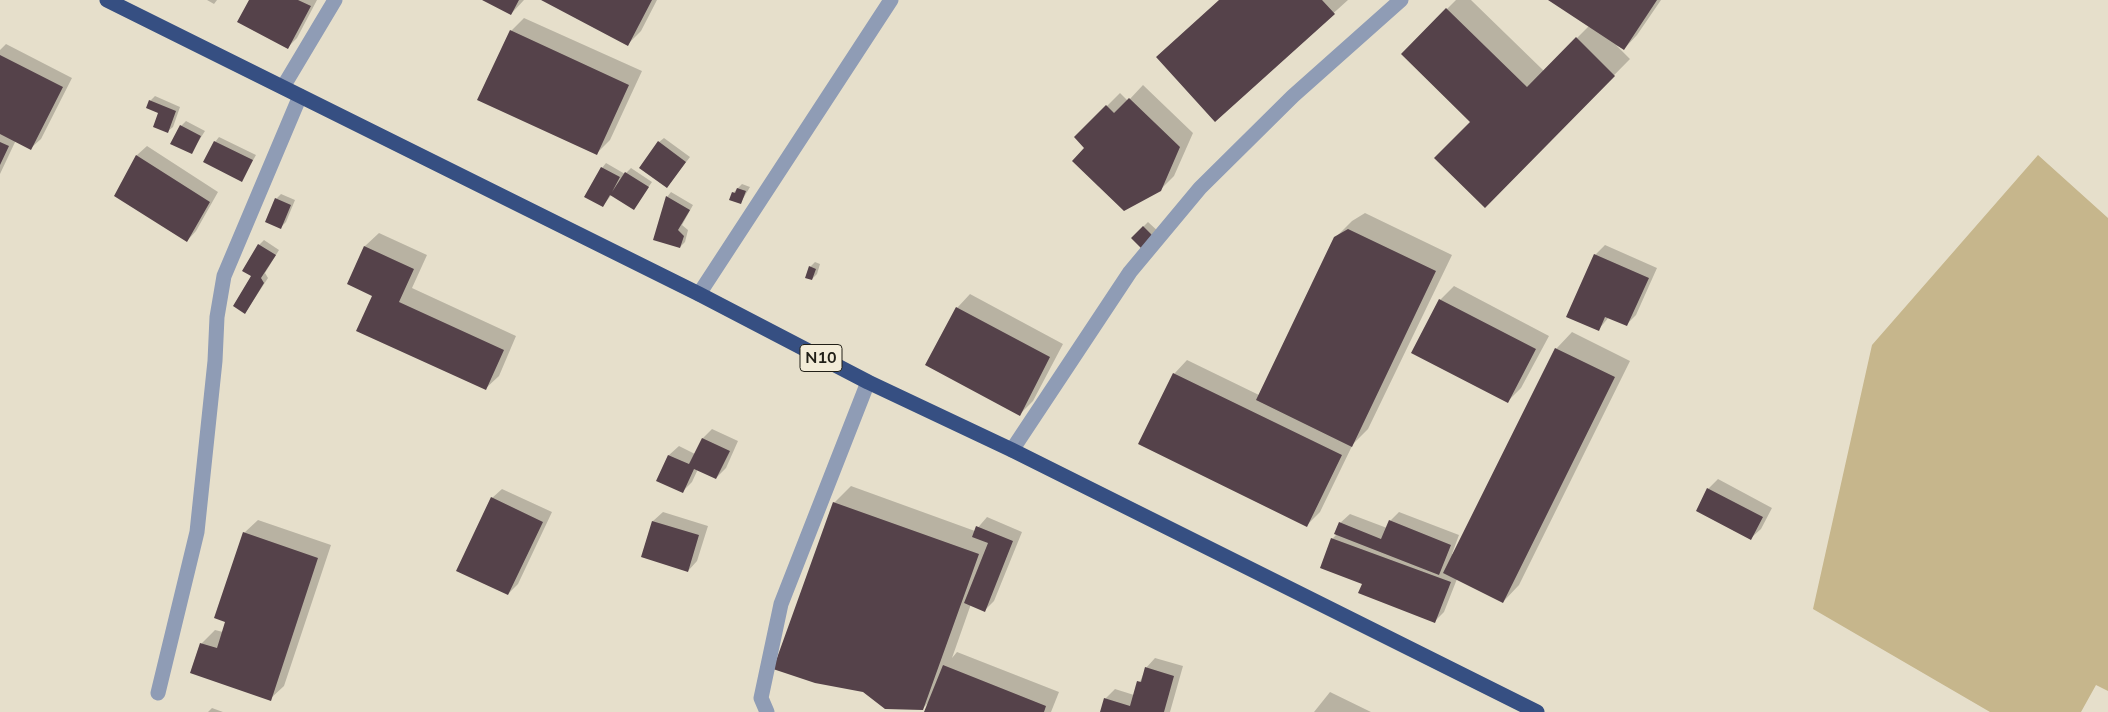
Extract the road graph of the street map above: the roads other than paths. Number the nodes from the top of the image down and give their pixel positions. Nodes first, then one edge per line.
1 (107, 0) edge
2 (335, 0) edge
3 (890, 0) edge
4 (1401, 0) edge
5 (283, 87) junction
6 (300, 96) junction
7 (699, 294) junction
8 (868, 382) junction
9 (1012, 450) junction
10 (158, 693) dead end
11 (766, 712) edge
12 (1537, 712) edge

1 - 5 highway, N10
2 - 5 street
3 - 7 street
4 - 9 street
5 - 6 highway, N10
6 - 7 highway, N10
6 - 10 street
7 - 8 highway, N10
8 - 9 highway, N10
8 - 11 street
9 - 12 highway, N10

